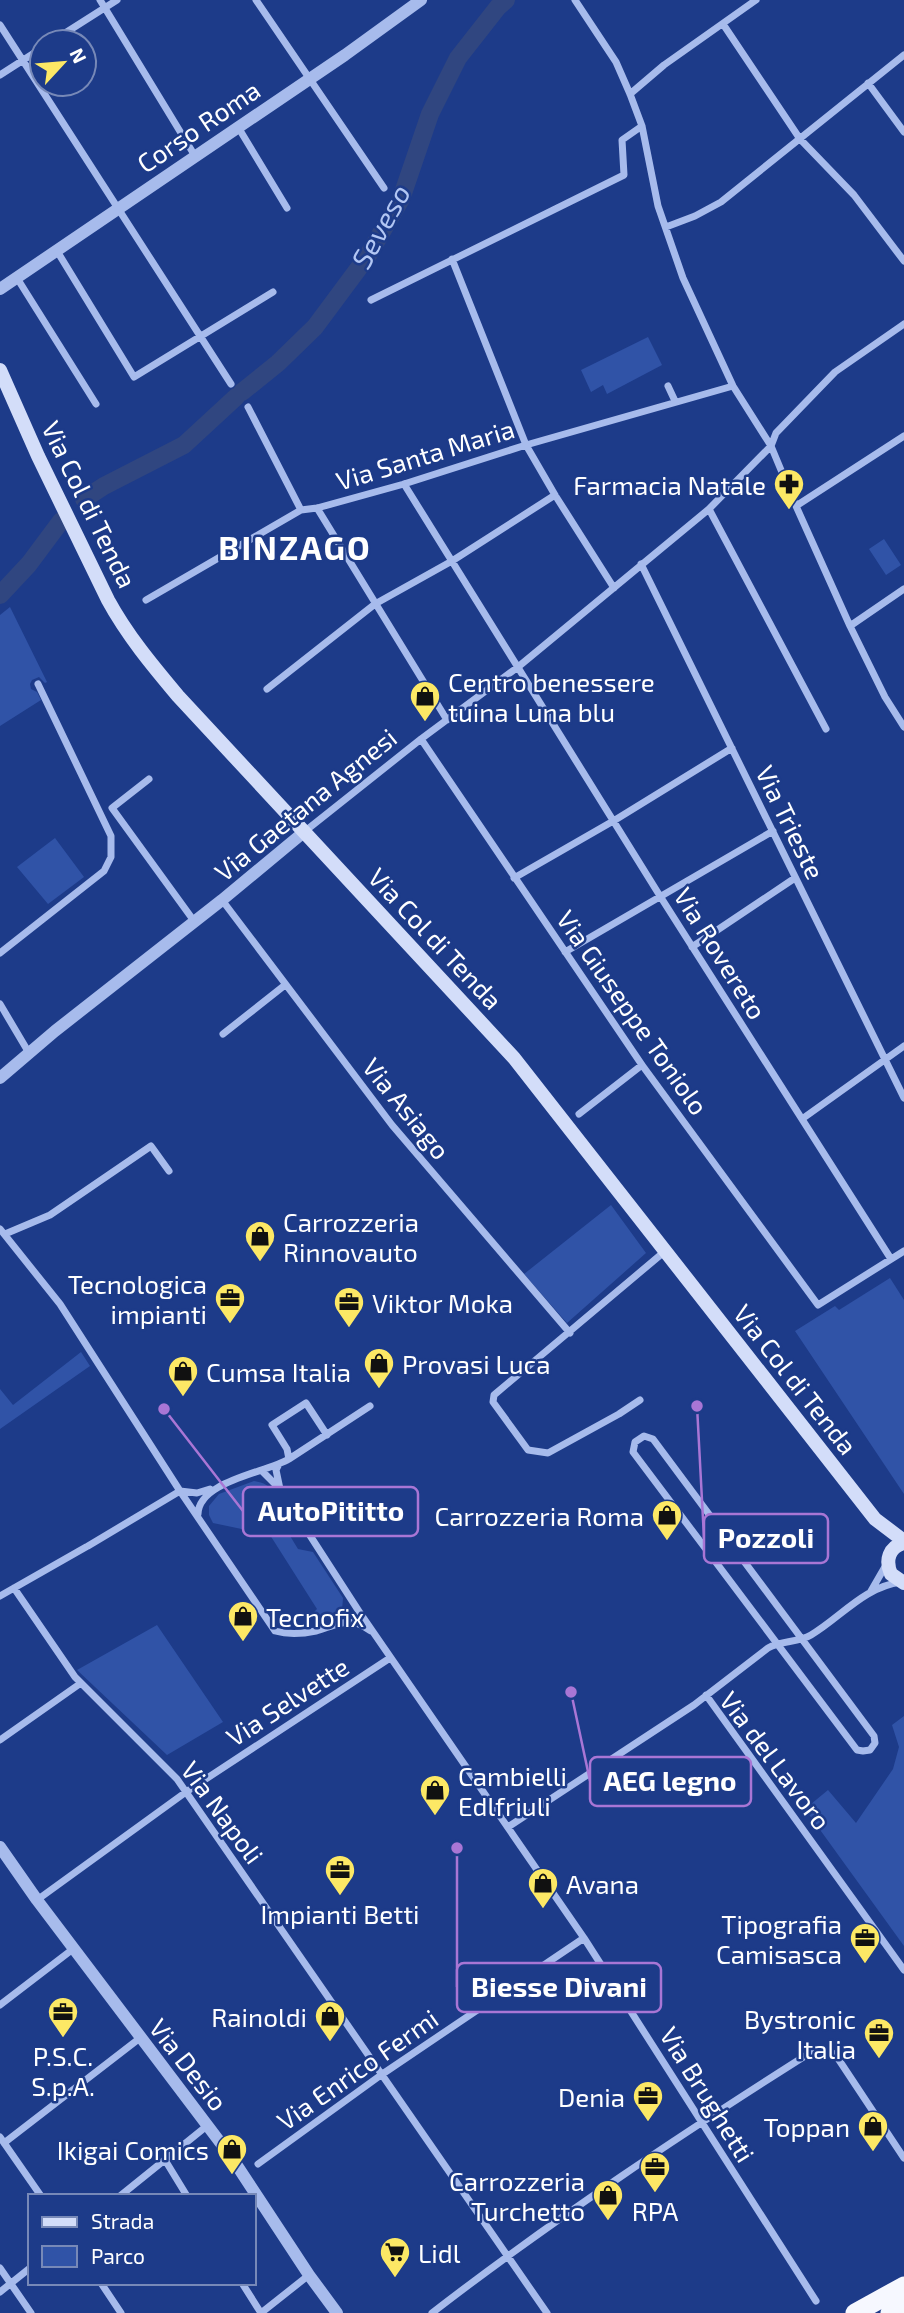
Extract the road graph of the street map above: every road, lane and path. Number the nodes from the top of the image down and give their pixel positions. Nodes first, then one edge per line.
1 (100, 0) edge
2 (117, 0) edge
3 (256, 0) edge
4 (421, 0) edge
5 (575, 0) edge
6 (756, 0) edge
7 (104, 8) junction
8 (723, 24) junction
9 (0, 25) edge
10 (73, 28) edge
11 (904, 55) edge
12 (28, 58) edge
13 (23, 61) junction
14 (0, 75) edge
15 (309, 79) junction
16 (868, 83) junction
17 (630, 94) junction
18 (642, 126) junction
19 (238, 127) junction
20 (904, 132) edge
21 (800, 139) junction
22 (195, 156) junction
23 (384, 188) dead end
24 (118, 208) junction
25 (286, 208) dead end
26 (666, 227) junction
27 (57, 251) junction
28 (452, 259) junction
29 (904, 261) edge
30 (17, 278) junction
31 (0, 289) edge
32 (273, 292) dead end
33 (370, 300) dead end
34 (904, 324) edge
35 (199, 336) junction
36 (0, 370) edge
37 (231, 384) dead end
38 (668, 386) dead end
39 (733, 386) junction
40 (675, 401) junction
41 (96, 404) dead end
42 (248, 407) dead end
43 (904, 436) edge
44 (526, 445) junction
45 (771, 446) junction
46 (404, 484) junction
47 (555, 495) junction
48 (796, 506) junction
49 (317, 508) junction
50 (709, 509) junction
51 (301, 510) junction
52 (452, 561) junction
53 (641, 564) junction
54 (614, 587) junction
55 (904, 589) edge
56 (146, 600) dead end
57 (375, 604) junction
58 (850, 626) junction
59 (518, 667) junction
60 (38, 684) dead end
61 (267, 689) dead end
62 (901, 715) edge
63 (447, 720) junction
64 (904, 726) edge
65 (826, 729) dead end
66 (421, 739) junction
67 (732, 748) junction
68 (149, 779) dead end
69 (615, 820) junction
70 (772, 831) junction
71 (304, 832) junction
72 (514, 878) junction
73 (795, 878) junction
74 (660, 896) junction
75 (222, 900) junction
76 (194, 921) junction
77 (692, 947) junction
78 (565, 952) junction
79 (0, 953) edge
80 (285, 985) junction
81 (0, 1004) edge
82 (223, 1034) dead end
83 (904, 1045) edge
84 (29, 1053) junction
85 (885, 1059) junction
86 (642, 1065) junction
87 (0, 1078) edge
88 (904, 1098) edge
89 (579, 1114) dead end
90 (802, 1119) junction
91 (169, 1171) dead end
92 (2, 1231) edge
93 (904, 1251) edge
94 (664, 1252) junction
95 (891, 1259) junction
96 (570, 1333) junction
97 (640, 1400) dead end
98 (370, 1406) dead end
99 (327, 1435) junction
100 (289, 1459) junction
101 (278, 1466) junction
102 (262, 1471) junction
103 (213, 1488) junction
104 (280, 1489) junction
105 (180, 1491) junction
106 (198, 1515) junction
107 (874, 1519) junction
108 (904, 1542) edge
109 (888, 1558) junction
110 (903, 1583) edge
111 (14, 1588) junction
112 (871, 1591) junction
113 (0, 1596) edge
114 (351, 1601) junction
115 (346, 1622) junction
116 (373, 1632) junction
117 (802, 1639) junction
118 (776, 1643) junction
119 (390, 1658) junction
120 (81, 1683) junction
121 (706, 1695) junction
122 (0, 1740) edge
123 (186, 1792) junction
124 (508, 1827) junction
125 (2, 1853) edge
126 (37, 1899) junction
127 (584, 1938) junction
128 (73, 1949) junction
129 (904, 1970) edge
130 (0, 2005) edge
131 (141, 2038) junction
132 (381, 2076) junction
133 (700, 2122) junction
134 (208, 2126) junction
135 (2, 2140) edge
136 (904, 2158) edge
137 (165, 2160) junction
138 (258, 2164) dead end
139 (40, 2194) edge
140 (122, 2194) edge
141 (186, 2194) edge
142 (507, 2257) junction
143 (0, 2268) edge
144 (28, 2270) edge
145 (309, 2275) junction
146 (10, 2284) junction
147 (102, 2285) edge
148 (243, 2285) edge
149 (904, 2286) edge
150 (0, 2292) edge
151 (816, 2301) dead end
152 (856, 2312) edge
153 (31, 2313) edge
154 (121, 2313) edge
155 (261, 2313) edge
156 (337, 2313) edge
157 (432, 2313) edge
158 (547, 2313) edge

1 - 7 street
2 - 7 street
3 - 15 street
4 - 15 street, Corso Roma
5 - 17 street
6 - 8 street
7 - 10 street
7 - 22 street
8 - 17 street
8 - 21 street
9 - 13 street
11 - 16 street
12 - 13 street
13 - 14 street
13 - 24 street
15 - 19 street, Corso Roma
15 - 23 street
16 - 20 street
16 - 21 street
17 - 18 street
18 - 26 street
18 - 28 street
19 - 22 street, Corso Roma
19 - 25 street
21 - 26 street
21 - 29 street
22 - 24 street, Corso Roma
24 - 27 street, Corso Roma
24 - 35 street
26 - 39 street
27 - 30 street, Corso Roma
27 - 35 street
28 - 33 street
28 - 44 street
30 - 31 street, Corso Roma
30 - 41 street
32 - 35 street
34 - 45 street, Via Gaetana Agnesi
35 - 37 street
36 - 71 main road, Via Col di Tenda
38 - 40 street
39 - 40 street, Via Santa Maria
39 - 45 street
40 - 44 street, Via Santa Maria
42 - 51 street
43 - 48 street
44 - 46 street, Via Santa Maria
44 - 47 street
45 - 48 street
45 - 50 street, Via Gaetana Agnesi
46 - 49 street, Via Santa Maria
46 - 52 street, Via Rovereto
47 - 52 street
47 - 54 street
48 - 58 street
49 - 51 street, Via Santa Maria
49 - 57 street
50 - 53 street, Via Gaetana Agnesi
50 - 65 street
51 - 56 street, Via Santa Maria
52 - 57 street
52 - 59 street, Via Rovereto
53 - 54 street, Via Gaetana Agnesi
53 - 67 street, Via Trieste
54 - 59 street, Via Gaetana Agnesi
55 - 58 street
57 - 61 street
57 - 63 street
58 - 62 street
59 - 63 street, Via Gaetana Agnesi
59 - 69 street, Via Rovereto
60 - 79 street
62 - 64 street
63 - 66 street, Via Gaetana Agnesi
66 - 71 street, Via Gaetana Agnesi
66 - 72 street, Via Giuseppe Toniolo
67 - 69 street
67 - 70 street, Via Trieste
68 - 76 street
69 - 72 street
69 - 74 street, Via Rovereto
70 - 73 street, Via Trieste
70 - 74 street
71 - 75 street, Via Gaetana Agnesi
71 - 94 main road, Via Col di Tenda
72 - 78 street, Via Giuseppe Toniolo
73 - 77 street
73 - 85 street, Via Trieste
74 - 77 street, Via Rovereto
74 - 78 street
75 - 76 street, Via Gaetana Agnesi
75 - 80 street, Via Asiago
76 - 84 street, Via Gaetana Agnesi
77 - 90 street, Via Rovereto
78 - 86 street, Via Giuseppe Toniolo
80 - 82 street
80 - 96 street, Via Asiago
81 - 84 street
83 - 85 street
84 - 87 street, Via Gaetana Agnesi
85 - 88 street, Via Trieste
85 - 90 street
86 - 89 street
86 - 95 street, Via Giuseppe Toniolo
90 - 95 street, Via Rovereto
91 - 92 street
92 - 105 street
93 - 95 street
94 - 96 street
94 - 107 main road, Via Col di Tenda
96 - 97 street
98 - 99 street
99 - 100 street
99 - 100 street
100 - 101 street
101 - 102 street
101 - 104 street, Via Brughetti
102 - 103 street
102 - 104 street, Via Brughetti
103 - 105 street
103 - 106 street
104 - 114 street, Via Brughetti
105 - 106 street
105 - 111 street
106 - 115 street
107 - 108 main road, Via Col di Tenda
107 - 109 main road, Via Col di Tenda
108 - 109 main road, Via Col di Tenda
109 - 110 main road, Via Col di Tenda
109 - 112 street
110 - 112 street
111 - 113 street
111 - 120 street, Via Napoli
112 - 117 street
114 - 115 street
114 - 116 street, Via Brughetti
115 - 116 street
116 - 119 street, Via Brughetti
117 - 118 street
117 - 118 street
117 - 118 street
118 - 121 street
119 - 123 street, Via Selvette
119 - 124 street, Via Brughetti
120 - 122 street
120 - 123 street, Via Napoli
121 - 124 street, Via del Lavoro
121 - 129 street, Via del Lavoro
123 - 126 street, Via Selvette
123 - 132 street, Via Napoli
124 - 127 street, Via Brughetti
125 - 126 street, Via Desio
126 - 128 street, Via Desio
127 - 132 street, Via Enrico Fermi
127 - 133 street, Via Brughetti
128 - 130 street
128 - 131 street, Via Desio
131 - 134 street, Via Desio
131 - 135 street
132 - 138 street, Via Enrico Fermi
132 - 142 street, Via Napoli
133 - 136 street
133 - 142 street
133 - 151 street, Via Brughetti
134 - 137 street
134 - 145 street, Via Desio
135 - 139 street
137 - 140 street
137 - 141 street
142 - 157 street
142 - 158 street, Via Napoli
143 - 146 street
144 - 146 street
145 - 155 street
145 - 156 street, Via Desio
146 - 150 street
146 - 153 street
147 - 154 street
148 - 155 street
149 - 152 highway

